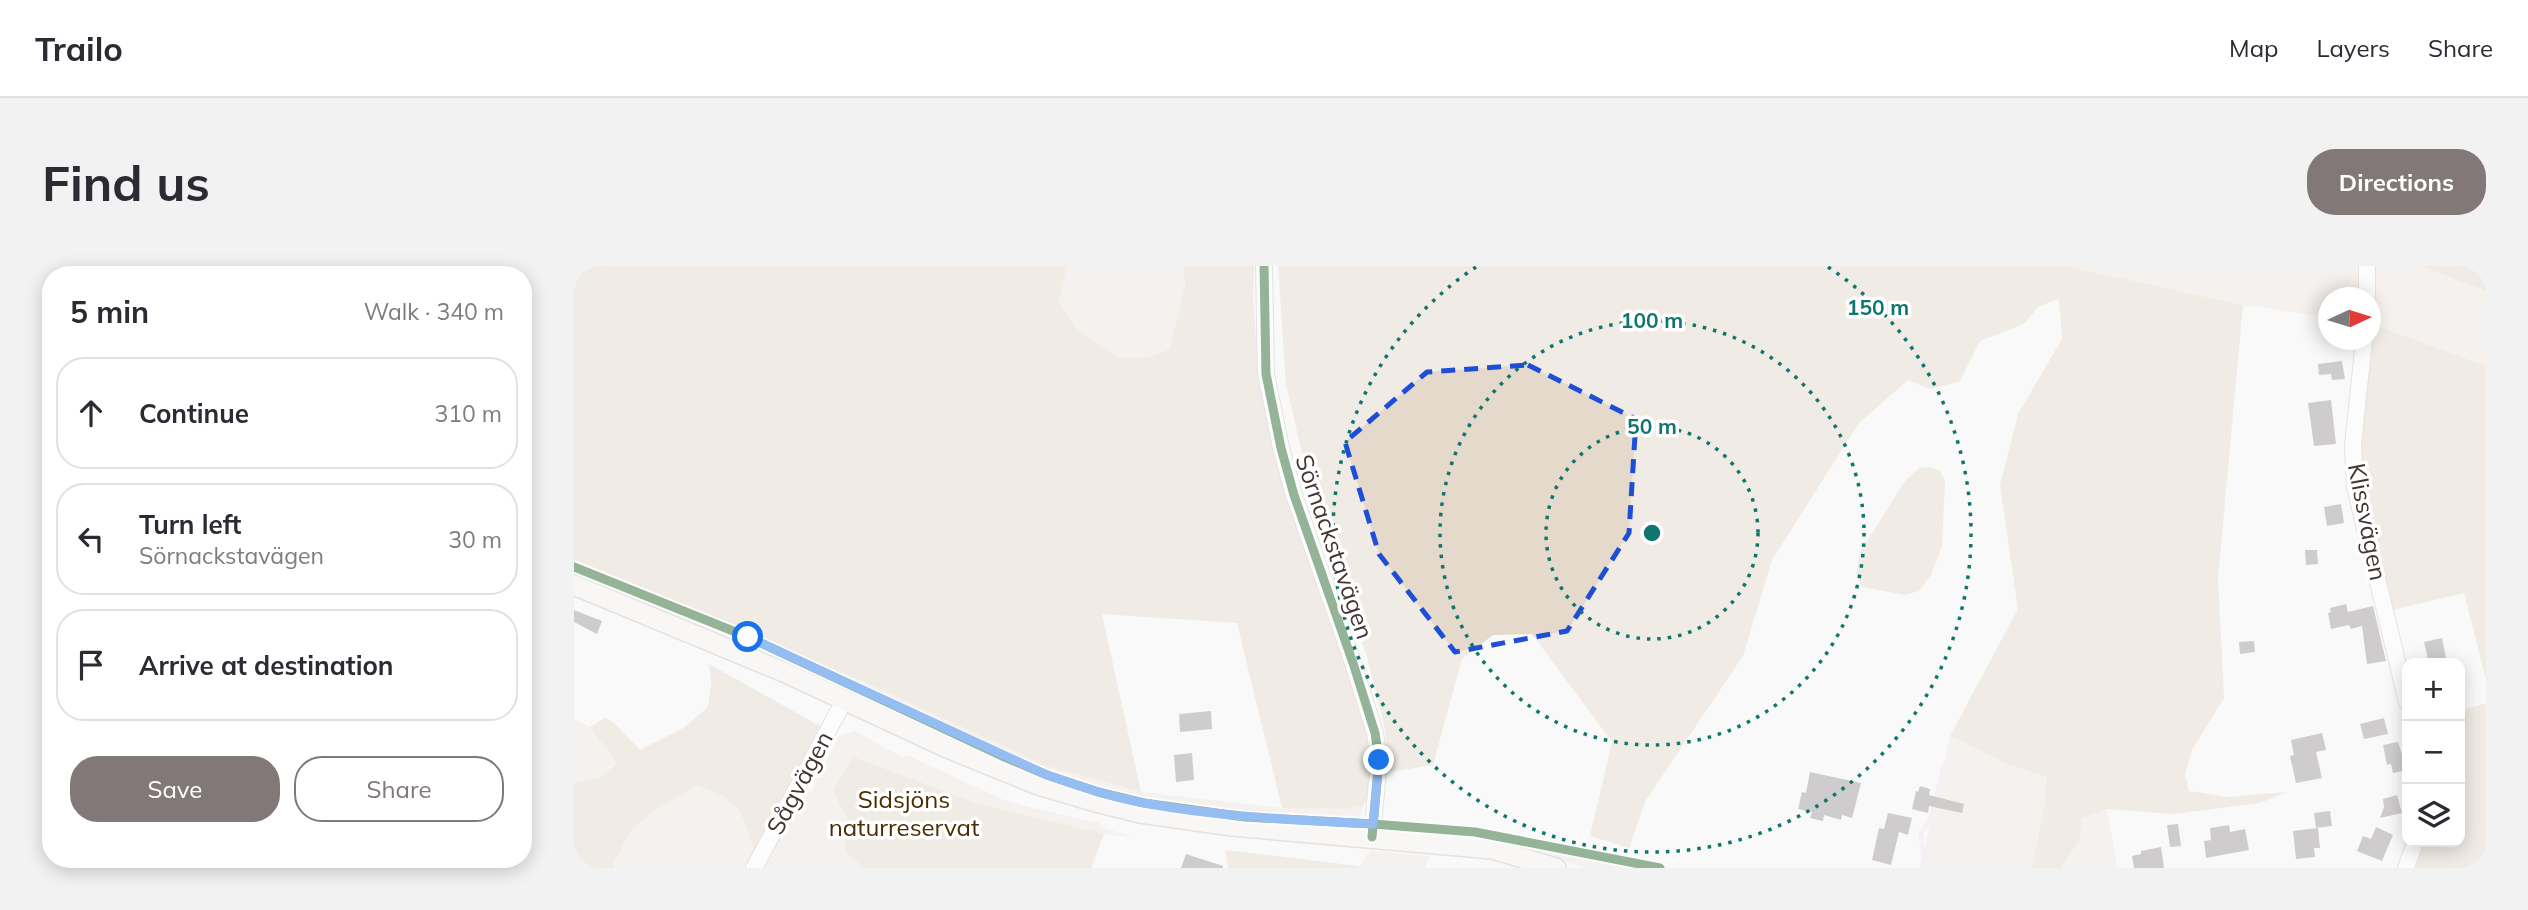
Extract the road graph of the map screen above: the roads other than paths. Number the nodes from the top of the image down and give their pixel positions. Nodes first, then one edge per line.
1 (1264, 266) edge
2 (2367, 266) edge
3 (2367, 287) edge
4 (2363, 350) edge
5 (574, 584) edge
6 (2402, 681) edge
7 (845, 699) junction
8 (1372, 837) junction
9 (2413, 847) edge
10 (754, 868) edge
11 (1556, 868) edge
12 (2406, 868) edge

1 - 8 street, Sörnackstavägen
2 - 3 street
4 - 6 street, Klissvägen
5 - 7 main road
7 - 8 main road
7 - 10 street, Sågvägen
8 - 11 main road
9 - 12 street

